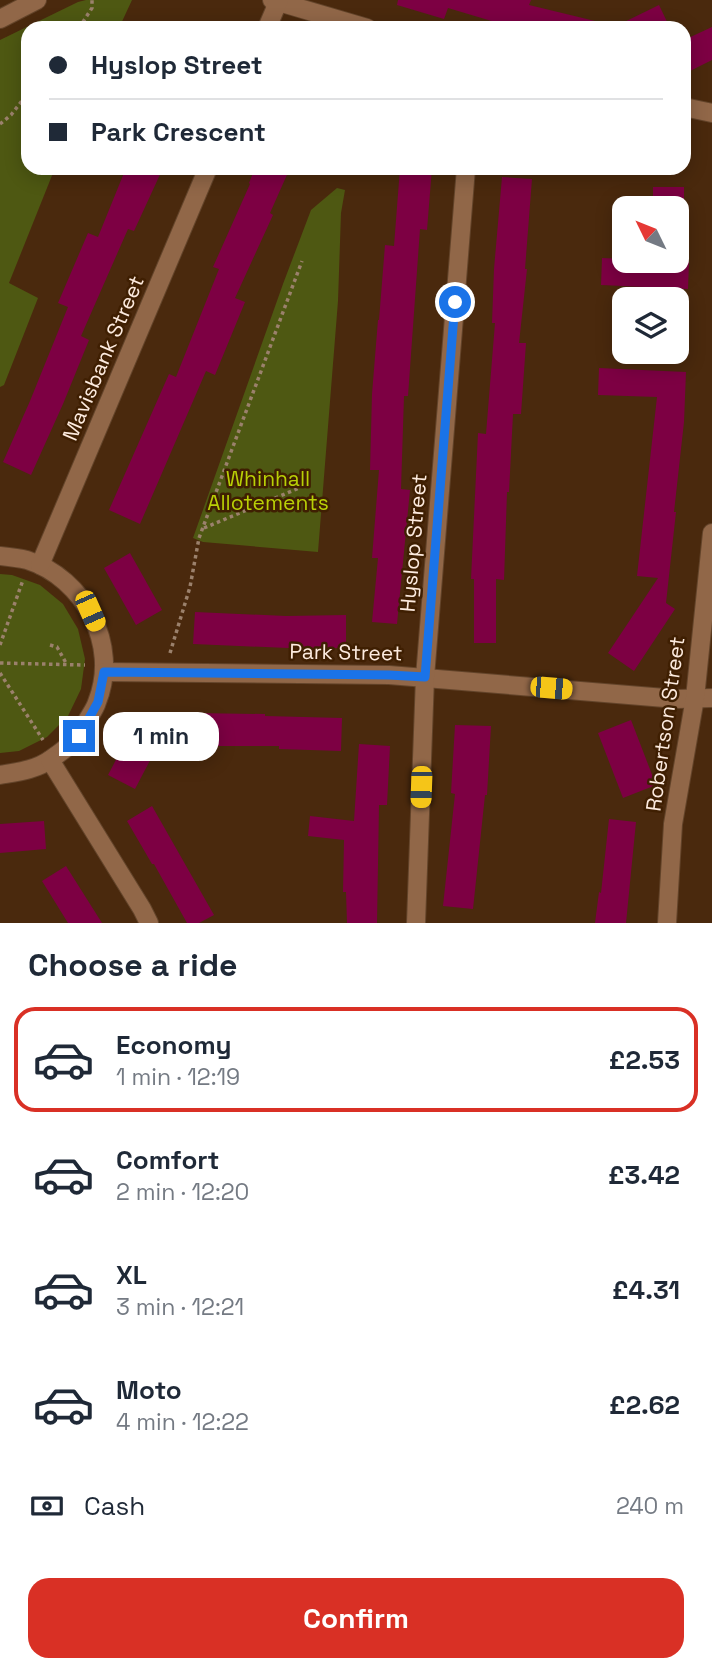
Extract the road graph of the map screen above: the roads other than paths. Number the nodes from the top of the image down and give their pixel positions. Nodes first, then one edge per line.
1 (37, 0) edge
2 (276, 1) edge
3 (0, 19) edge
4 (269, 21) edge
5 (343, 21) edge
6 (691, 108) edge
7 (712, 113) edge
8 (205, 175) edge
9 (465, 175) edge
10 (712, 533) edge
11 (0, 556) edge
12 (35, 563) junction
13 (104, 669) junction
14 (425, 677) junction
15 (703, 698) edge
16 (52, 759) junction
17 (0, 775) edge
18 (149, 923) edge
19 (416, 923) edge
20 (667, 923) edge

1 - 3 street
2 - 4 street
2 - 5 street
6 - 7 street
8 - 12 street, Mavisbank Street
9 - 14 street, Hyslop Street
10 - 15 street, Robertson Street
11 - 12 street
12 - 13 street
13 - 14 street, Park Street
13 - 16 street
14 - 15 street, Park Street
14 - 19 street, Hyslop Street
15 - 20 street, Robertson Street
16 - 17 street
16 - 18 street

